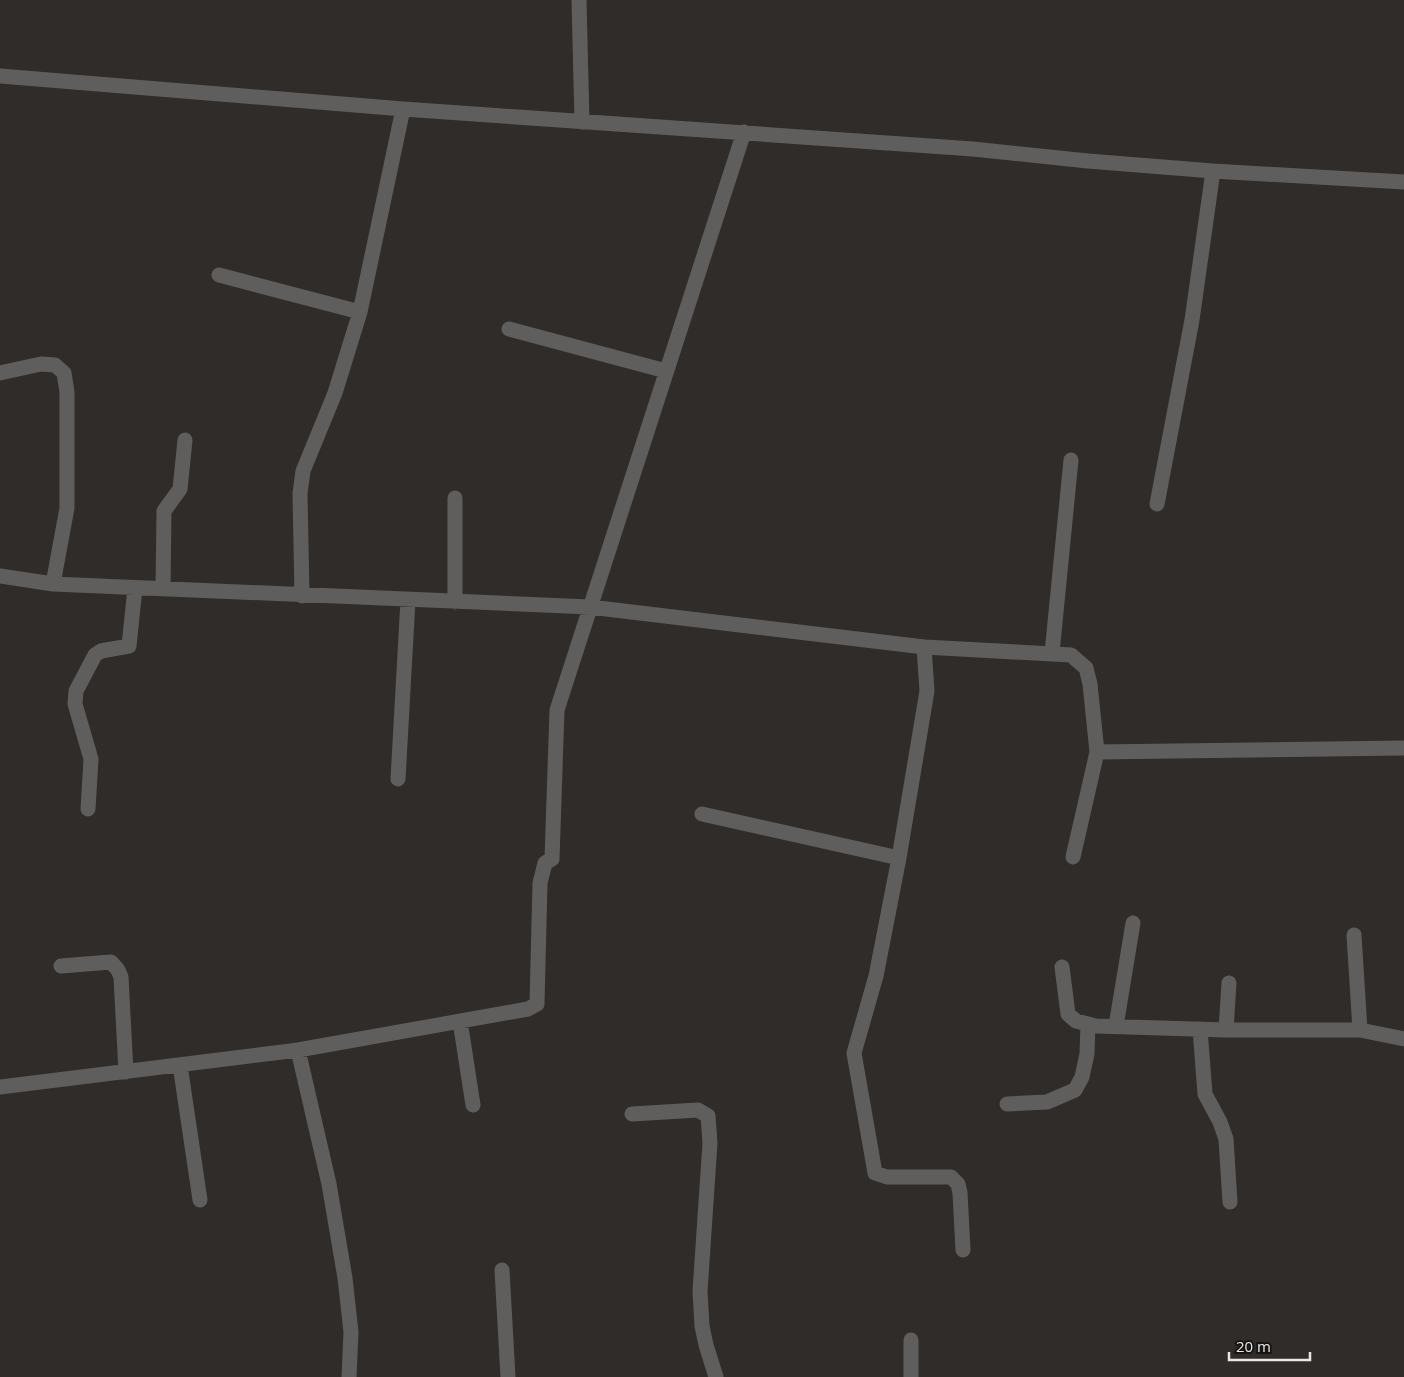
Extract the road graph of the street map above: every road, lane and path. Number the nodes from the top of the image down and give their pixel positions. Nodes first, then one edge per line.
1 (579, 0) edge
2 (0, 76) edge
3 (403, 109) junction
4 (582, 119) junction
5 (744, 132) junction
6 (1213, 171) junction
7 (1404, 182) edge
8 (219, 275) dead end
9 (360, 312) junction
10 (509, 329) dead end
11 (666, 371) junction
12 (0, 373) edge
13 (185, 440) dead end
14 (1071, 460) dead end
15 (455, 498) dead end
16 (1157, 504) dead end
17 (0, 576) edge
18 (53, 584) junction
19 (135, 588) junction
20 (162, 589) junction
21 (302, 596) junction
22 (408, 600) junction
23 (455, 602) junction
24 (590, 607) junction
25 (924, 647) junction
26 (1052, 653) junction
27 (1404, 748) edge
28 (1096, 752) junction
29 (398, 779) dead end
30 (88, 809) dead end
31 (702, 814) dead end
32 (1073, 857) dead end
33 (899, 858) junction
34 (1133, 923) dead end
35 (1354, 935) dead end
36 (61, 966) dead end
37 (1062, 967) dead end
38 (1228, 983) dead end
39 (460, 1021) junction
40 (1088, 1024) junction
41 (1116, 1026) junction
42 (1200, 1029) junction
43 (1226, 1030) junction
44 (1360, 1030) junction
45 (1404, 1038) edge
46 (298, 1050) junction
47 (180, 1065) junction
48 (126, 1072) junction
49 (0, 1087) edge
50 (473, 1104) dead end
51 (1007, 1104) dead end
52 (632, 1114) dead end
53 (200, 1200) dead end
54 (1230, 1202) dead end
55 (964, 1250) dead end
56 (502, 1270) dead end
57 (911, 1340) dead end
58 (349, 1377) edge
59 (508, 1377) edge
60 (716, 1377) edge
61 (911, 1377) edge

1 - 4 street
2 - 3 street
3 - 4 street
3 - 9 street
4 - 5 street
5 - 6 street
5 - 11 street
6 - 7 street
6 - 16 street
8 - 9 street
9 - 21 street
10 - 11 street
11 - 24 street
12 - 18 street
13 - 20 street
14 - 26 street
15 - 23 street
17 - 18 street
18 - 19 street
19 - 20 street
19 - 30 street
20 - 21 street
21 - 22 street
22 - 23 street
22 - 29 street
23 - 24 street
24 - 25 street
24 - 39 street
25 - 26 street
25 - 33 street
26 - 28 street
27 - 28 street
28 - 32 street
31 - 33 street
33 - 55 street
34 - 41 street
35 - 44 street
36 - 48 street
37 - 40 street
38 - 43 street
39 - 46 street
39 - 50 street
40 - 41 street
40 - 51 street
41 - 42 street
42 - 43 street
42 - 54 street
43 - 44 street
44 - 45 street
46 - 47 street
46 - 58 street
47 - 48 street
47 - 53 street
48 - 49 street
52 - 60 street
56 - 59 street
57 - 61 street

